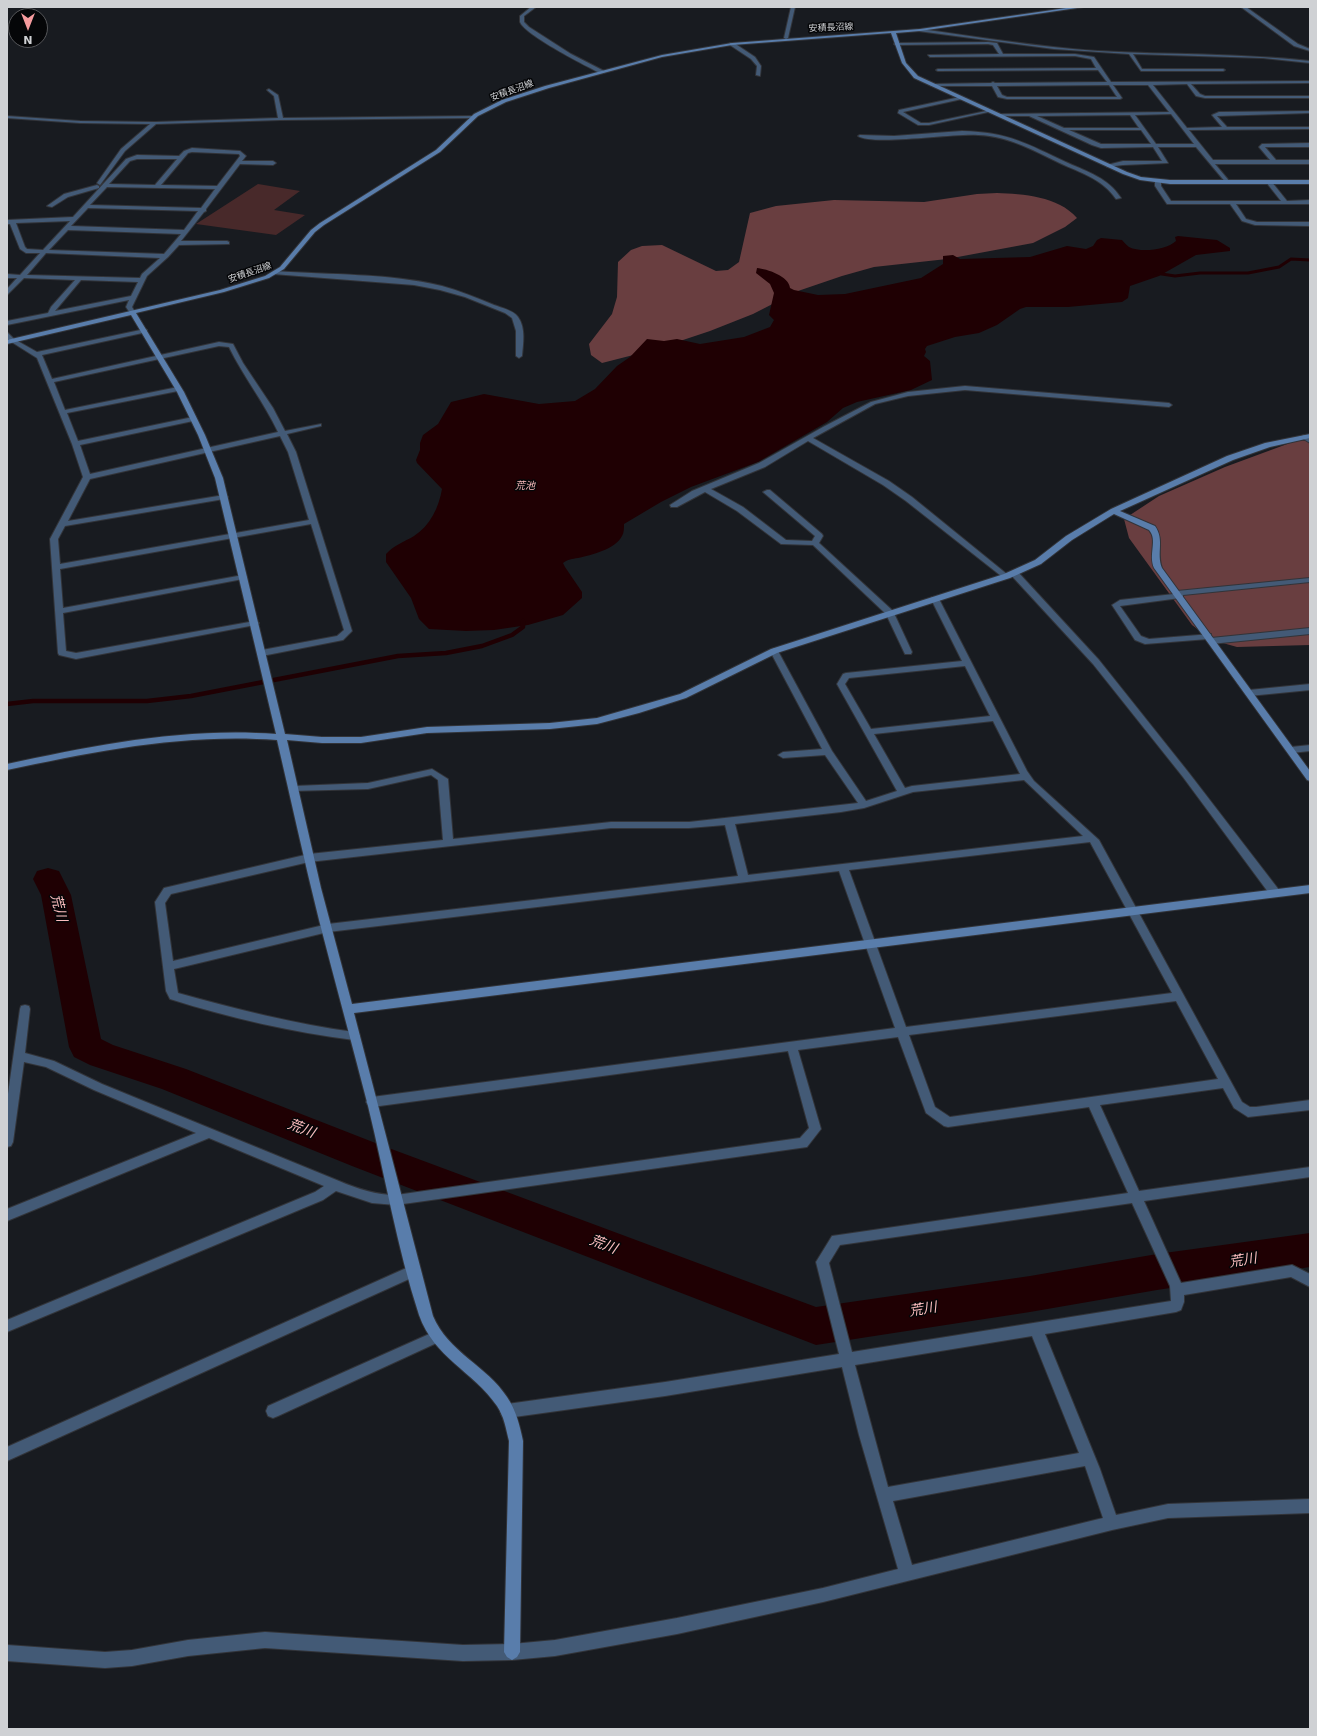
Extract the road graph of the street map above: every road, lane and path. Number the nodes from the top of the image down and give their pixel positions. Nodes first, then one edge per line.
1 (534, 7) edge
2 (793, 7) edge
3 (1082, 7) edge
4 (1243, 7) edge
5 (920, 30) junction
6 (893, 32) junction
7 (786, 38) junction
8 (732, 44) junction
9 (896, 44) junction
10 (925, 44) junction
11 (1310, 50) edge
12 (1131, 54) junction
13 (930, 56) junction
14 (1002, 56) junction
15 (1310, 62) edge
16 (936, 66) junction
17 (1100, 69) junction
18 (1223, 70) dead end
19 (602, 72) junction
20 (758, 75) dead end
21 (947, 76) dead end
22 (954, 79) dead end
23 (1187, 82) junction
24 (1310, 82) edge
25 (993, 83) junction
26 (1109, 83) junction
27 (1149, 83) junction
28 (932, 84) junction
29 (962, 84) junction
30 (269, 90) dead end
31 (1310, 97) edge
32 (960, 98) junction
33 (991, 111) junction
34 (1310, 112) edge
35 (1132, 113) junction
36 (1173, 113) junction
37 (1030, 114) junction
38 (998, 115) junction
39 (7, 117) edge
40 (473, 118) junction
41 (281, 119) junction
42 (956, 119) junction
43 (962, 122) dead end
44 (155, 123) junction
45 (968, 125) dead end
46 (1225, 128) junction
47 (1310, 128) edge
48 (1062, 129) junction
49 (1142, 129) junction
50 (1186, 129) junction
51 (982, 134) junction
52 (860, 136) dead end
53 (1198, 145) junction
54 (1310, 145) edge
55 (1153, 146) junction
56 (180, 158) junction
57 (239, 162) junction
58 (1212, 162) junction
59 (1310, 162) edge
60 (273, 163) dead end
61 (1275, 163) junction
62 (1109, 166) junction
63 (1158, 181) junction
64 (1227, 182) junction
65 (1269, 182) junction
66 (1310, 182) edge
67 (156, 186) junction
68 (101, 187) junction
69 (219, 188) junction
70 (1118, 198) dead end
71 (1286, 202) junction
72 (1310, 202) edge
73 (1232, 203) junction
74 (50, 206) dead end
75 (86, 206) junction
76 (204, 210) junction
77 (74, 219) junction
78 (9, 221) edge
79 (1310, 224) edge
80 (66, 228) junction
81 (186, 232) junction
82 (227, 243) dead end
83 (176, 244) junction
84 (211, 248) dead end
85 (44, 252) junction
86 (166, 256) junction
87 (275, 273) junction
88 (7, 276) edge
89 (22, 276) junction
90 (80, 278) junction
91 (141, 280) junction
92 (7, 292) edge
93 (134, 297) junction
94 (132, 312) junction
95 (51, 314) junction
96 (7, 323) edge
97 (145, 331) junction
98 (7, 334) edge
99 (10, 341) edge
100 (38, 354) junction
101 (162, 356) junction
102 (519, 356) dead end
103 (51, 381) junction
104 (178, 389) junction
105 (1169, 405) dead end
106 (63, 412) junction
107 (193, 419) junction
108 (319, 425) dead end
109 (282, 434) junction
110 (808, 438) junction
111 (1308, 438) edge
112 (76, 444) junction
113 (209, 450) junction
114 (87, 477) junction
115 (706, 489) junction
116 (767, 492) dead end
117 (224, 497) junction
118 (674, 505) dead end
119 (1114, 511) junction
120 (314, 521) junction
121 (60, 524) junction
122 (232, 537) junction
123 (815, 543) junction
124 (56, 567) junction
125 (1014, 573) junction
126 (243, 577) junction
127 (1005, 577) junction
128 (1310, 580) edge
129 (1179, 595) junction
130 (935, 599) junction
131 (60, 611) junction
132 (890, 613) junction
133 (255, 623) junction
134 (1310, 631) edge
135 (1210, 639) junction
136 (774, 650) junction
137 (908, 652) dead end
138 (262, 653) junction
139 (968, 664) junction
140 (1310, 687) edge
141 (1249, 694) junction
142 (995, 718) junction
143 (868, 732) junction
144 (282, 736) junction
145 (1310, 748) edge
146 (1291, 750) junction
147 (828, 752) junction
148 (783, 755) dead end
149 (7, 767) edge
150 (1026, 777) junction
151 (1310, 778) edge
152 (294, 789) junction
153 (902, 791) junction
154 (864, 805) junction
155 (728, 822) junction
156 (1092, 838) junction
157 (448, 843) junction
158 (309, 858) junction
159 (843, 868) junction
160 (744, 879) junction
161 (1310, 889) edge
162 (1275, 893) junction
163 (1134, 912) junction
164 (328, 928) junction
165 (871, 944) junction
166 (167, 966) junction
167 (1178, 996) junction
168 (25, 1009) dead end
169 (349, 1009) junction
170 (901, 1031) junction
171 (354, 1036) junction
172 (792, 1047) junction
173 (19, 1058) junction
174 (1226, 1083) junction
175 (372, 1102) junction
176 (1093, 1102) junction
177 (1310, 1105) edge
178 (209, 1133) junction
179 (7, 1142) edge
180 (1310, 1172) edge
181 (335, 1185) junction
182 (1137, 1197) junction
183 (396, 1200) junction
184 (7, 1214) edge
185 (1310, 1269) edge
186 (413, 1271) junction
187 (1292, 1271) junction
188 (1310, 1281) edge
189 (1177, 1290) junction
190 (7, 1326) edge
191 (1036, 1328) junction
192 (436, 1337) junction
193 (846, 1359) junction
194 (273, 1411) dead end
195 (507, 1411) junction
196 (7, 1454) edge
197 (1088, 1458) junction
198 (884, 1495) junction
199 (1310, 1506) edge
200 (1112, 1522) junction
201 (907, 1574) junction
202 (512, 1652) junction
203 (7, 1653) edge

1 - 19 street
2 - 7 street
3 - 5 street, 安積長沼線
4 - 11 street
5 - 6 street, 安積長沼線
5 - 12 street
6 - 7 street, 安積長沼線
6 - 9 street
7 - 8 street, 安積長沼線
8 - 19 street, 安積長沼線
8 - 20 street
9 - 10 street
9 - 28 street
10 - 13 street
10 - 14 street
12 - 15 street
12 - 18 street
13 - 14 street
13 - 16 street
14 - 17 street
16 - 17 street
16 - 21 street
17 - 26 street
19 - 40 street, 安積長沼線
22 - 29 street
23 - 24 street
23 - 27 street
23 - 31 street
25 - 26 street
25 - 26 street
25 - 29 street
26 - 27 street
27 - 36 street
28 - 29 street
28 - 32 street
30 - 41 street
32 - 33 street
32 - 42 street
33 - 38 street
33 - 42 street
34 - 46 street
35 - 36 street
35 - 37 street
35 - 49 street
36 - 50 street
37 - 38 street
37 - 48 street
38 - 62 street
39 - 44 street
40 - 41 street
40 - 87 street, 安積長沼線
41 - 44 street
42 - 43 street
44 - 68 street
45 - 51 street
46 - 47 street
46 - 50 street
48 - 49 street
48 - 55 street
49 - 55 street
50 - 53 street
51 - 52 street
51 - 70 street
53 - 55 street
53 - 58 street
54 - 61 street
55 - 62 street
56 - 57 street
56 - 67 street
56 - 68 street
57 - 60 street
57 - 69 street
58 - 61 street
58 - 64 street
59 - 61 street
62 - 63 street
63 - 64 street
63 - 73 street
64 - 65 street
65 - 66 street
65 - 71 street
67 - 68 street
67 - 69 street
68 - 74 street
68 - 75 street
69 - 76 street
71 - 72 street
71 - 73 street
73 - 79 street
75 - 76 street
75 - 77 street
76 - 81 street
77 - 78 street
77 - 80 street
78 - 85 street
80 - 81 street
80 - 85 street
81 - 83 street
82 - 83 street
83 - 84 street
83 - 86 street
85 - 86 street
85 - 89 street
86 - 91 street
87 - 94 street, 安積長沼線
87 - 102 street
88 - 89 street
89 - 90 street
89 - 92 street
90 - 91 street
90 - 95 street
91 - 93 street
93 - 94 street
93 - 95 street
94 - 97 street
94 - 99 street, 安積長沼線
95 - 96 street
97 - 100 street
97 - 101 street
98 - 99 street
99 - 100 street
100 - 103 street
101 - 103 street
101 - 104 street
101 - 109 street
103 - 106 street
104 - 106 street
104 - 107 street
105 - 110 street
106 - 112 street
107 - 112 street
107 - 113 street
108 - 109 street
109 - 113 street
109 - 120 street
110 - 115 street
110 - 127 street
111 - 119 street
112 - 114 street
113 - 114 street
113 - 117 street
114 - 121 street
115 - 118 street
115 - 123 street
116 - 123 street
117 - 121 street
117 - 122 street
119 - 125 street
119 - 129 street
120 - 122 street
120 - 138 street
121 - 124 street
122 - 124 street
122 - 126 street
123 - 132 street
124 - 131 street
125 - 127 street
125 - 162 street
126 - 131 street
126 - 133 street
127 - 130 street
128 - 129 street
129 - 135 street
129 - 135 street
130 - 132 street
130 - 139 street
131 - 133 street
132 - 136 street
132 - 137 street
133 - 138 street
134 - 135 street
135 - 141 street
136 - 144 street
136 - 147 street
138 - 144 street
139 - 142 street
139 - 143 street
140 - 141 street
141 - 146 street
142 - 143 street
142 - 150 street
143 - 153 street
144 - 149 street
144 - 152 street
145 - 146 street
146 - 151 street
147 - 148 street
147 - 154 street
150 - 153 street
150 - 156 street
152 - 157 street
152 - 158 street
153 - 154 street
154 - 155 street
155 - 157 street
155 - 160 street
156 - 159 street
156 - 163 street
157 - 158 street
158 - 164 street
158 - 166 street
159 - 160 street
159 - 165 street
160 - 164 street
161 - 162 street
162 - 163 street
163 - 165 street
163 - 167 street
164 - 166 street
164 - 169 street
165 - 169 street
165 - 170 street
166 - 171 street
167 - 170 street
167 - 174 street
168 - 173 street
169 - 171 street
170 - 172 street
170 - 176 street
171 - 175 street
172 - 175 street
172 - 183 street
173 - 178 street
173 - 179 street
174 - 176 street
174 - 177 street
175 - 183 street
176 - 182 street
178 - 181 street
178 - 184 street
180 - 182 street
181 - 183 street
181 - 190 street
182 - 189 street
182 - 193 street
183 - 186 street
185 - 187 street
186 - 192 street
186 - 196 street
187 - 188 street
187 - 189 street
189 - 191 street
191 - 193 street
191 - 197 street
192 - 194 street
192 - 195 street
193 - 195 street
193 - 198 street
195 - 202 street
197 - 198 street
197 - 200 street
198 - 201 street
199 - 200 street
200 - 201 street
201 - 202 street
202 - 203 street

